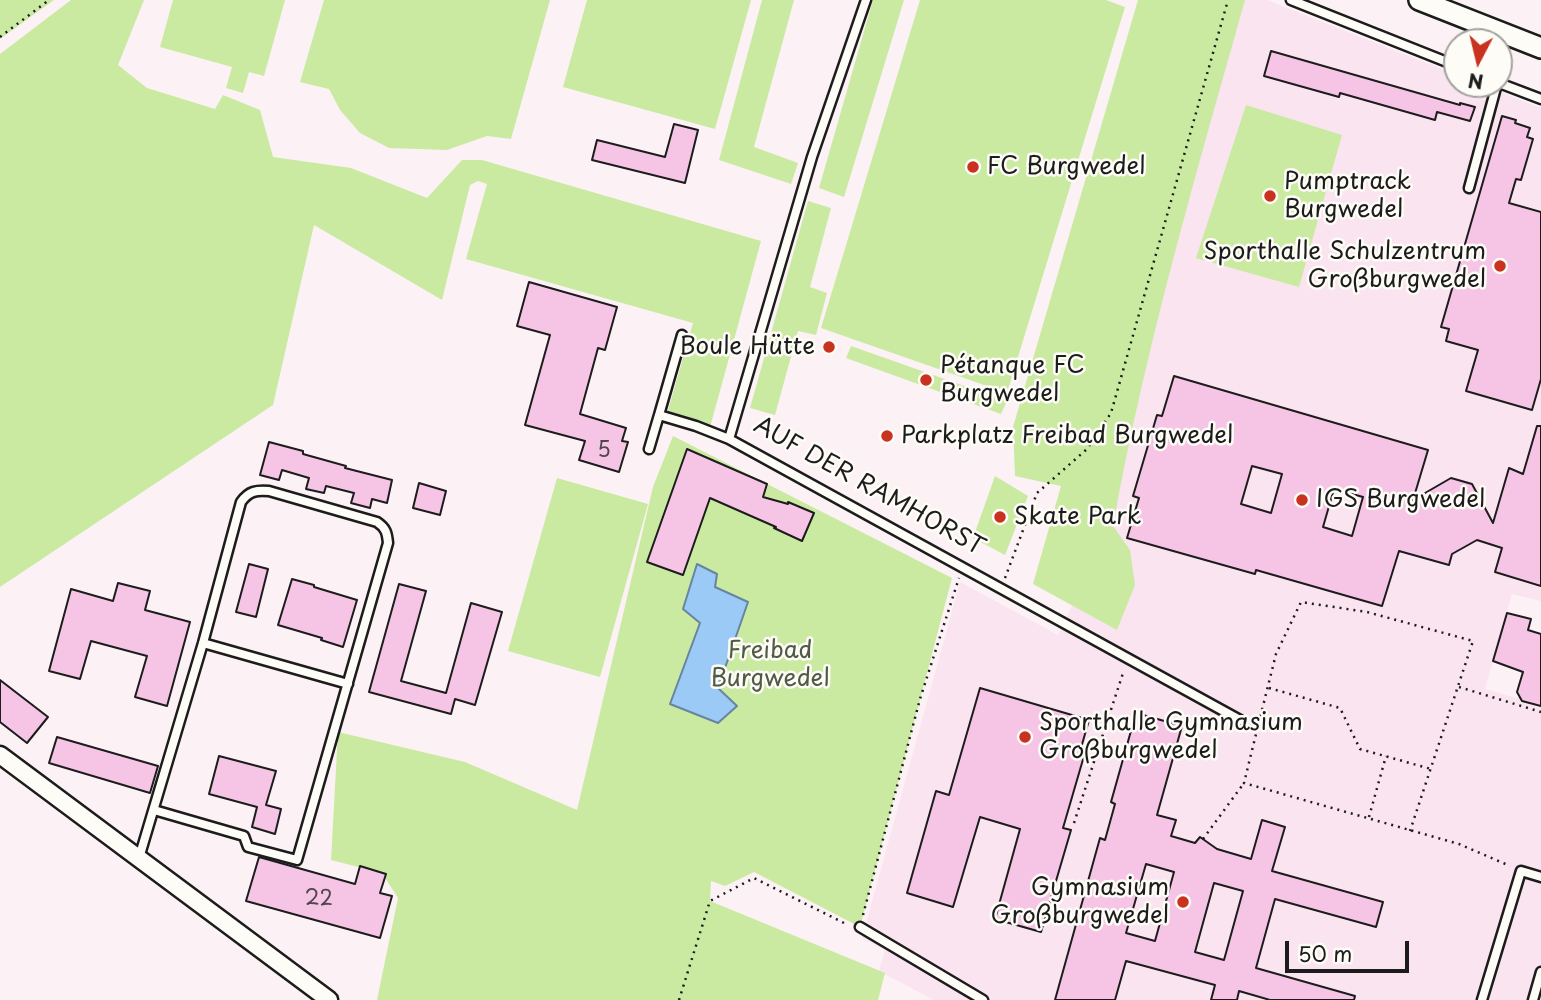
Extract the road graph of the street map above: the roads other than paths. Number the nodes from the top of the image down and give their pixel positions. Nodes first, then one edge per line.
1 (866, 0) edge
2 (1290, 0) edge
3 (1419, 0) edge
4 (1541, 48) edge
5 (1443, 60) edge
6 (1513, 89) edge
7 (1494, 98) edge
8 (1541, 99) edge
9 (1469, 188) dead end
10 (682, 335) dead end
11 (659, 415) junction
12 (729, 439) junction
13 (649, 449) dead end
14 (203, 643) junction
15 (348, 684) junction
16 (1241, 720) road end
17 (0, 755) edge
18 (154, 810) junction
19 (139, 858) junction
20 (1541, 877) edge
21 (860, 927) road end
22 (1541, 972) edge
23 (329, 1000) edge
24 (983, 1000) edge
25 (1482, 1000) edge
26 (1533, 1000) edge

1 - 12 lane, AUF DER RAMHORST
2 - 5 lane
3 - 4 street
6 - 8 lane
7 - 9 lane
10 - 11 lane
11 - 12 lane
11 - 13 lane
12 - 16 lane, AUF DER RAMHORST
14 - 15 lane
14 - 15 lane
14 - 18 lane
15 - 18 lane
17 - 19 street
18 - 19 lane
19 - 23 street
20 - 25 lane
21 - 24 lane
22 - 26 lane

